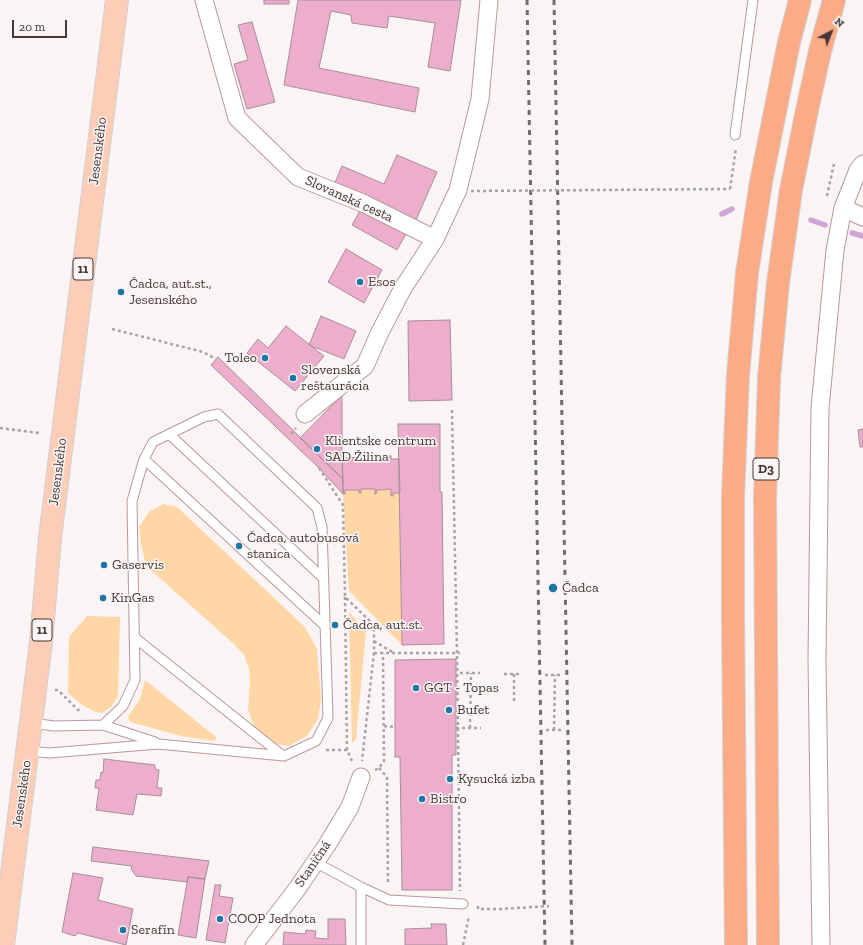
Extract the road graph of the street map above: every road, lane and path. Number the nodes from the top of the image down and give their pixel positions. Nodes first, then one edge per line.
1 (117, 0) edge
2 (204, 0) edge
3 (489, 0) edge
4 (753, 0) edge
5 (800, 0) edge
6 (834, 0) edge
7 (735, 135) dead end
8 (736, 146) dead end
9 (834, 164) dead end
10 (863, 164) edge
11 (471, 191) dead end
12 (827, 197) dead end
13 (843, 208) junction
14 (863, 217) edge
15 (435, 239) junction
16 (112, 329) dead end
17 (216, 360) dead end
18 (452, 410) dead end
19 (305, 414) dead end
20 (0, 428) edge
21 (296, 429) dead end
22 (39, 433) dead end
23 (169, 434) junction
24 (291, 434) dead end
25 (144, 459) junction
26 (319, 468) dead end
27 (323, 578) junction
28 (345, 597) junction
29 (324, 625) junction
30 (134, 638) junction
31 (374, 641) junction
32 (374, 653) junction
33 (383, 653) junction
34 (394, 653) junction
35 (458, 653) junction
36 (460, 673) dead end
37 (471, 673) junction
38 (480, 673) dead end
39 (504, 674) dead end
40 (514, 674) junction
41 (522, 674) dead end
42 (545, 675) dead end
43 (555, 675) junction
44 (562, 675) dead end
45 (55, 690) dead end
46 (514, 701) dead end
47 (85, 711) dead end
48 (32, 723) junction
49 (103, 725) junction
50 (384, 726) junction
51 (395, 727) dead end
52 (457, 728) junction
53 (470, 728) junction
54 (481, 728) dead end
55 (546, 730) dead end
56 (554, 730) junction
57 (564, 730) dead end
58 (158, 744) junction
59 (28, 751) junction
60 (284, 756) junction
61 (361, 777) junction
62 (315, 862) junction
63 (361, 887) junction
64 (389, 900) junction
65 (462, 903) joint
66 (478, 906) dead end
67 (549, 906) dead end
68 (470, 914) dead end
69 (4, 945) edge
70 (254, 945) edge
71 (361, 945) edge
72 (462, 945) edge
73 (736, 945) edge
74 (768, 945) edge
75 (821, 945) edge

1 - 48 main road, Jesenského / 11
2 - 15 street, Slovanská cesta
3 - 15 street
4 - 7 lane
5 - 73 highway, D3
6 - 74 highway, D3
8 - 11 path, bridge
9 - 12 path
10 - 13 street
13 - 14 street
13 - 75 street
15 - 19 street
16 - 17 path
18 - 35 path
20 - 22 path
21 - 24 path
23 - 25 lane
23 - 27 lane
23 - 27 lane
25 - 29 lane
25 - 30 lane
26 - 28 path
27 - 29 lane
28 - 31 path
28 - 61 path
29 - 60 lane
30 - 49 lane
30 - 60 lane
31 - 32 path
31 - 34 path
32 - 33 path
32 - 61 path
33 - 34 path
33 - 50 path
34 - 35 path
35 - 52 path
36 - 37 path
37 - 38 path
37 - 53 path
39 - 40 path
40 - 41 path
40 - 46 path
42 - 43 path
43 - 44 path
43 - 56 path
45 - 47 path
48 - 49 lane
48 - 59 main road, Jesenského / 11
49 - 58 lane
50 - 51 path
50 - 64 path
52 - 53 path
52 - 65 path
53 - 54 path
55 - 56 path
56 - 57 path
58 - 59 lane
58 - 60 lane
59 - 69 main road, Jesenského / 11
61 - 62 street, Staničná
62 - 63 lane
62 - 70 street, Staničná
63 - 64 lane
63 - 71 lane
64 - 65 lane
66 - 67 path
68 - 72 path

